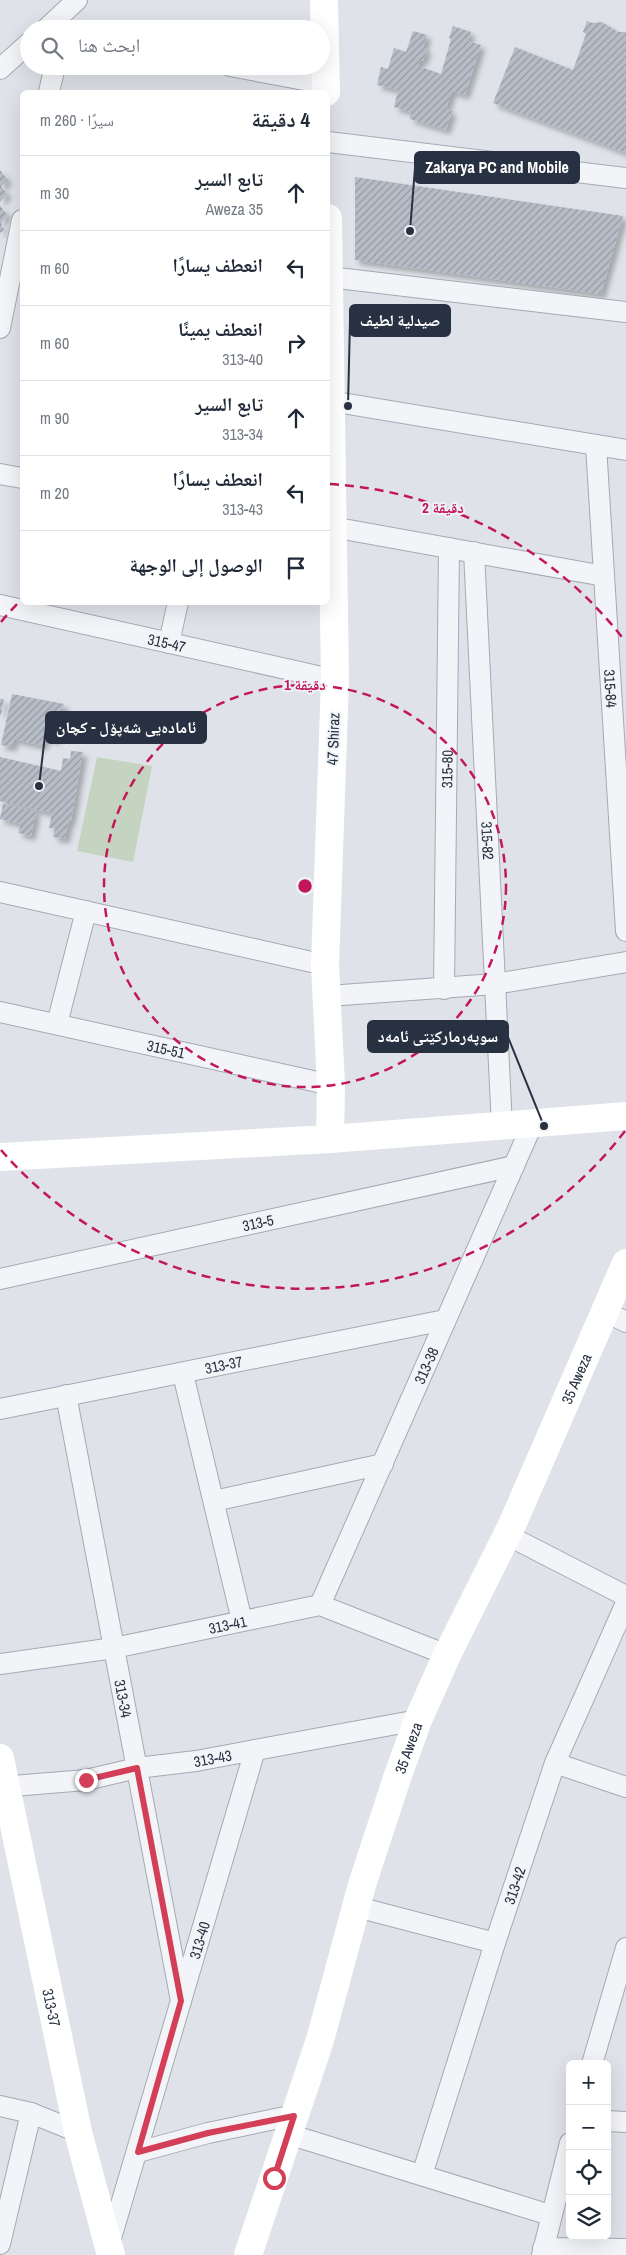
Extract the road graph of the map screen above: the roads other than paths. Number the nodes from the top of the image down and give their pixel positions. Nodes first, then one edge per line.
1 (324, 0) edge
2 (70, 9) edge
3 (57, 20) edge
4 (324, 20) edge
5 (20, 52) edge
6 (0, 69) edge
7 (53, 75) edge
8 (269, 75) edge
9 (326, 75) edge
10 (326, 88) edge
11 (49, 90) edge
12 (330, 142) edge
13 (626, 178) edge
14 (20, 230) edge
15 (330, 277) edge
16 (626, 312) edge
17 (0, 328) edge
18 (330, 401) joint
19 (596, 445) junction
20 (626, 450) edge
21 (0, 474) edge
22 (20, 478) edge
23 (331, 537) edge
24 (449, 548) junction
25 (474, 552) junction
26 (604, 576) junction
27 (0, 605) edge
28 (177, 605) edge
29 (169, 643) junction
30 (335, 680) junction
31 (623, 831) edge
32 (0, 892) edge
33 (86, 911) junction
34 (626, 932) edge
35 (626, 962) edge
36 (325, 965) junction
37 (494, 984) junction
38 (444, 989) junction
39 (328, 996) junction
40 (1, 1016) edge
41 (56, 1024) junction
42 (331, 1085) junction
43 (626, 1116) edge
44 (532, 1125) junction
45 (502, 1128) junction
46 (330, 1139) junction
47 (0, 1157) edge
48 (514, 1166) junction
49 (626, 1262) edge
50 (0, 1279) edge
51 (615, 1316) edge
52 (445, 1320) junction
53 (183, 1374) junction
54 (66, 1395) junction
55 (0, 1409) edge
56 (383, 1464) junction
57 (214, 1501) junction
58 (507, 1534) junction
59 (626, 1596) edge
60 (626, 1603) edge
61 (320, 1605) junction
62 (242, 1621) junction
63 (114, 1648) junction
64 (447, 1655) junction
65 (0, 1664) edge
66 (418, 1720) junction
67 (255, 1750) junction
68 (0, 1758) edge
69 (555, 1763) junction
70 (137, 1768) junction
71 (626, 1787) edge
72 (3, 1788) edge
73 (357, 1907) junction
74 (495, 1943) junction
75 (626, 1948) edge
76 (181, 2001) junction
77 (593, 2060) edge
78 (0, 2106) edge
79 (30, 2113) junction
80 (611, 2121) edge
81 (626, 2122) edge
82 (291, 2125) junction
83 (78, 2132) junction
84 (568, 2150) edge
85 (138, 2152) junction
86 (422, 2175) junction
87 (550, 2215) junction
88 (0, 2244) edge
89 (626, 2249) edge
90 (110, 2250) edge
91 (542, 2252) edge
92 (248, 2255) edge

1 - 4 street
2 - 3 street
5 - 6 street
7 - 11 street
8 - 10 street
9 - 10 street
12 - 13 street
14 - 17 street
15 - 16 street
18 - 19 street
18 - 23 street, 47 Shiraz
19 - 20 street
19 - 26 street, 315-84
21 - 22 street
23 - 24 street
23 - 30 street, 47 Shiraz
24 - 25 street
24 - 38 street, 315-80
25 - 26 street
25 - 37 street, 315-82
26 - 31 street, 315-84
27 - 29 street, 315-47
28 - 29 street
29 - 30 street, 315-47
30 - 36 street, 47 Shiraz
31 - 34 street, 315-84
32 - 33 street
33 - 36 street
33 - 41 street
35 - 37 street
36 - 39 street, 47 Shiraz
37 - 38 street
37 - 45 street, 315-82
38 - 39 street
39 - 42 street, 47 Shiraz
40 - 41 street, 315-51
41 - 42 street, 315-51
42 - 46 street, 47 Shiraz
43 - 44 street
44 - 45 street
44 - 48 street, 313-38
45 - 46 street
46 - 47 street
48 - 50 street, 313-5
48 - 52 street, 313-38
49 - 51 street, 35 Aweza
51 - 58 street, 35 Aweza
52 - 53 street, 313-37
52 - 56 street, 313-38
53 - 54 street, 313-37
53 - 57 street
54 - 55 street, 313-37
54 - 63 street, 313-34
56 - 57 street
56 - 61 street, 313-38
57 - 62 street
58 - 59 street
58 - 64 street, 35 Aweza
60 - 69 street, 313-42
61 - 62 street, 313-41
61 - 64 street
62 - 63 street, 313-41
63 - 65 street, 313-41
63 - 70 street, 313-34
64 - 66 street, 35 Aweza
66 - 67 street, 313-43
66 - 73 street, 35 Aweza
67 - 70 street, 313-43
67 - 76 street, 313-40
68 - 72 street, 313-37
69 - 71 street
69 - 74 street, 313-42
70 - 72 street, 313-43
70 - 76 street, 313-34
72 - 83 street, 313-37
73 - 74 street
73 - 82 street, 35 Aweza
74 - 86 street, 313-42
75 - 77 street
76 - 85 street, 313-40
78 - 79 street
79 - 83 street
79 - 88 street
80 - 81 street
82 - 85 street
82 - 86 street
82 - 92 street, 35 Aweza
83 - 90 street, 313-37
84 - 87 street
85 - 90 street, 313-40
86 - 87 street
87 - 91 street
89 - 91 street

